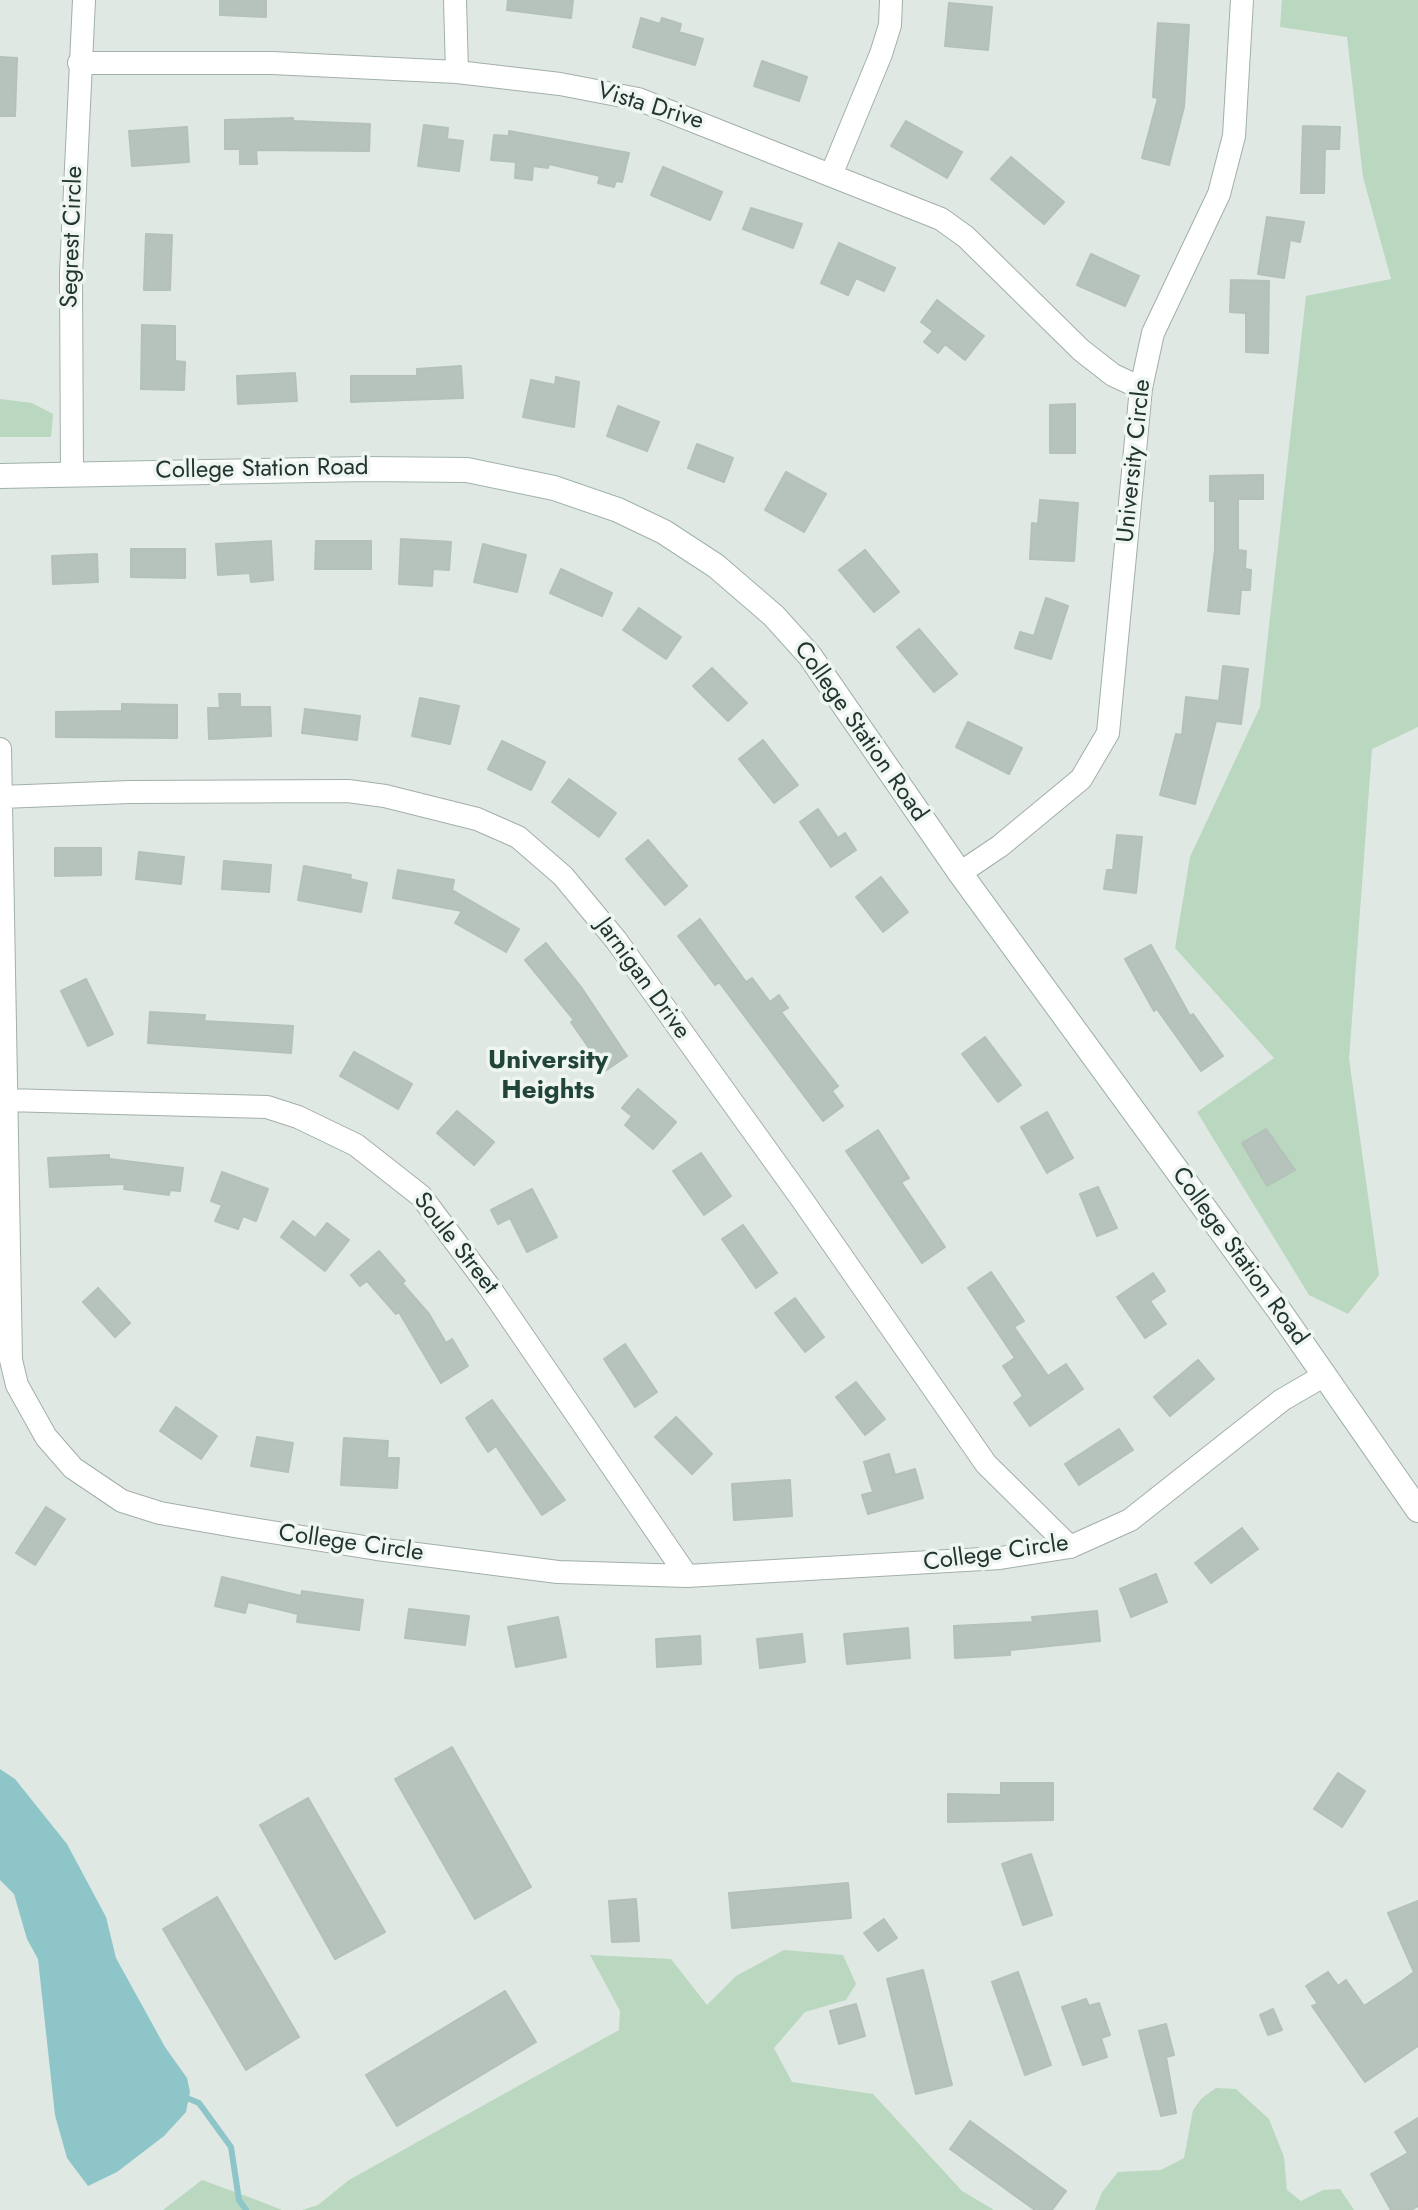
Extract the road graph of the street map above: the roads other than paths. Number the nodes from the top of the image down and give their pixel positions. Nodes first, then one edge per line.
1 (84, 0) edge
2 (455, 0) edge
3 (891, 0) edge
4 (1242, 0) edge
5 (79, 63) junction
6 (457, 72) junction
7 (831, 175) junction
8 (1141, 388) junction
9 (72, 475) junction
10 (0, 476) edge
11 (0, 749) edge
12 (1, 797) edge
13 (960, 873) junction
14 (5, 1100) junction
15 (1325, 1375) junction
16 (1418, 1510) edge
17 (1070, 1547) junction
18 (687, 1576) junction

1 - 5 street, Segrest Circle
2 - 6 street
3 - 7 street
4 - 8 street, University Circle
5 - 6 street, Vista Drive
5 - 9 street, Segrest Circle
6 - 7 street, Vista Drive
7 - 8 street, Vista Drive
8 - 13 street, University Circle
9 - 10 main road, College Station Road
9 - 13 main road, College Station Road
11 - 12 street, College Circle
12 - 14 street, College Circle
12 - 17 street, Jarnigan Drive
13 - 15 main road, College Station Road
14 - 18 street, Soule Street
14 - 18 street, College Circle
15 - 16 main road, College Station Road
15 - 17 street, College Circle
17 - 18 street, College Circle

